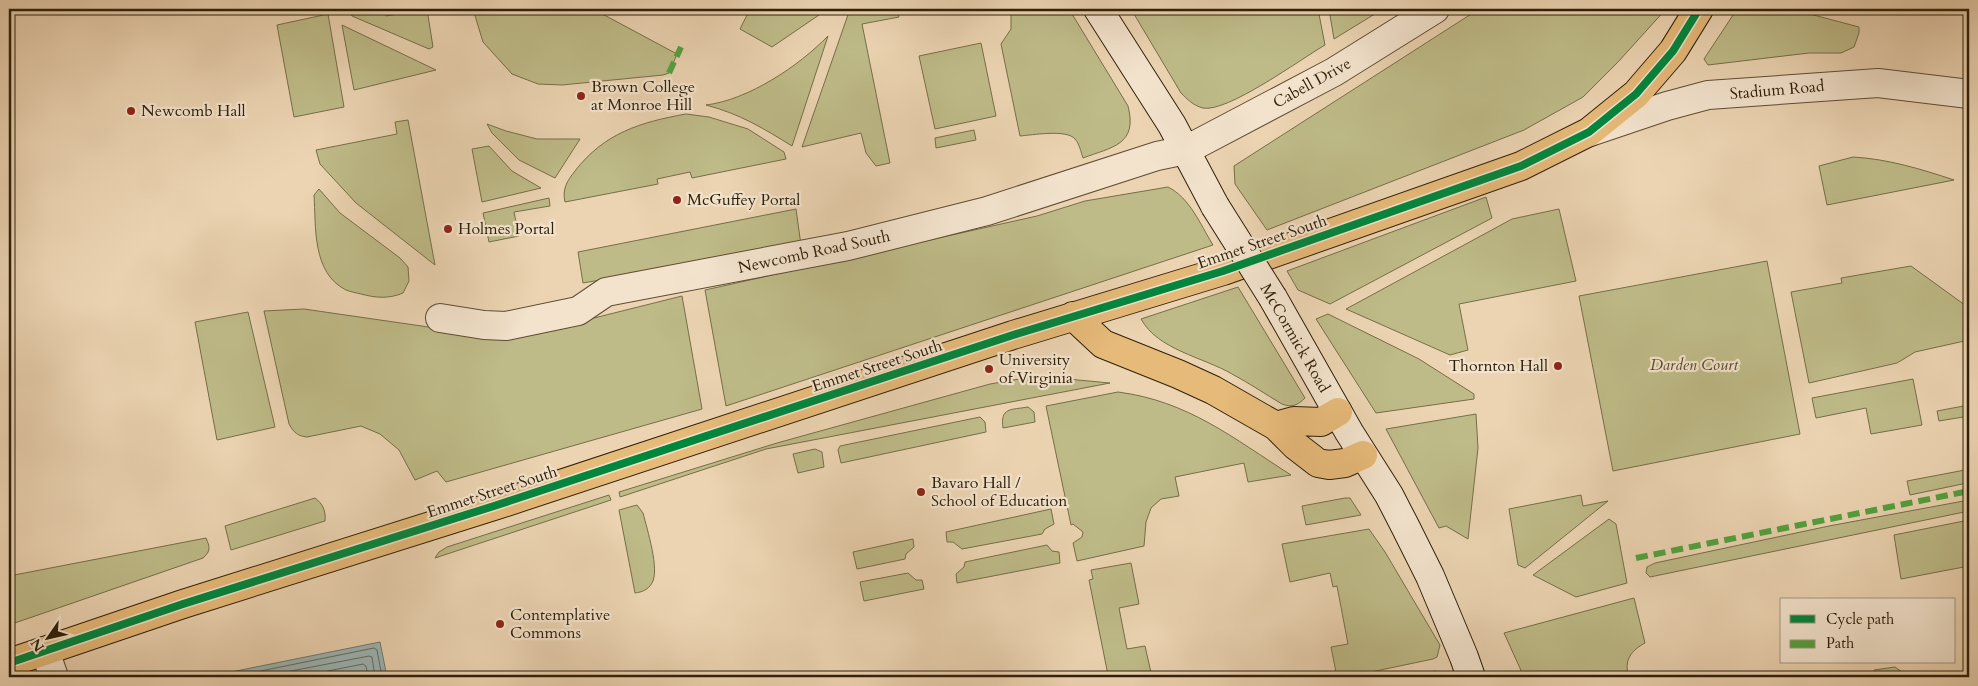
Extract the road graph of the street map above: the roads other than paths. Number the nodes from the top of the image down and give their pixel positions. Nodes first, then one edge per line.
1 (1098, 9) edge
2 (1435, 9) edge
3 (1699, 9) edge
4 (1969, 94) edge
5 (1589, 132) junction
6 (1186, 150) junction
7 (1073, 316) junction
8 (440, 318) dead end
9 (1338, 412) junction
10 (1276, 426) junction
11 (1363, 455) junction
12 (45, 651) junction
13 (9, 663) edge
14 (54, 677) edge
15 (1471, 677) edge

1 - 6 street, McCormick Road
2 - 6 street, Cabell Drive
3 - 5 main road, Emmet Street South
4 - 5 street, Stadium Road
5 - 7 main road, Emmet Street South
6 - 8 street, Newcomb Road South
6 - 9 street, McCormick Road, bridge
7 - 10 main road
7 - 12 main road, Emmet Street South
9 - 10 main road
9 - 11 street, McCormick Road
10 - 11 main road
11 - 15 street, McCormick Road
12 - 13 main road, Emmet Street South
12 - 14 street

